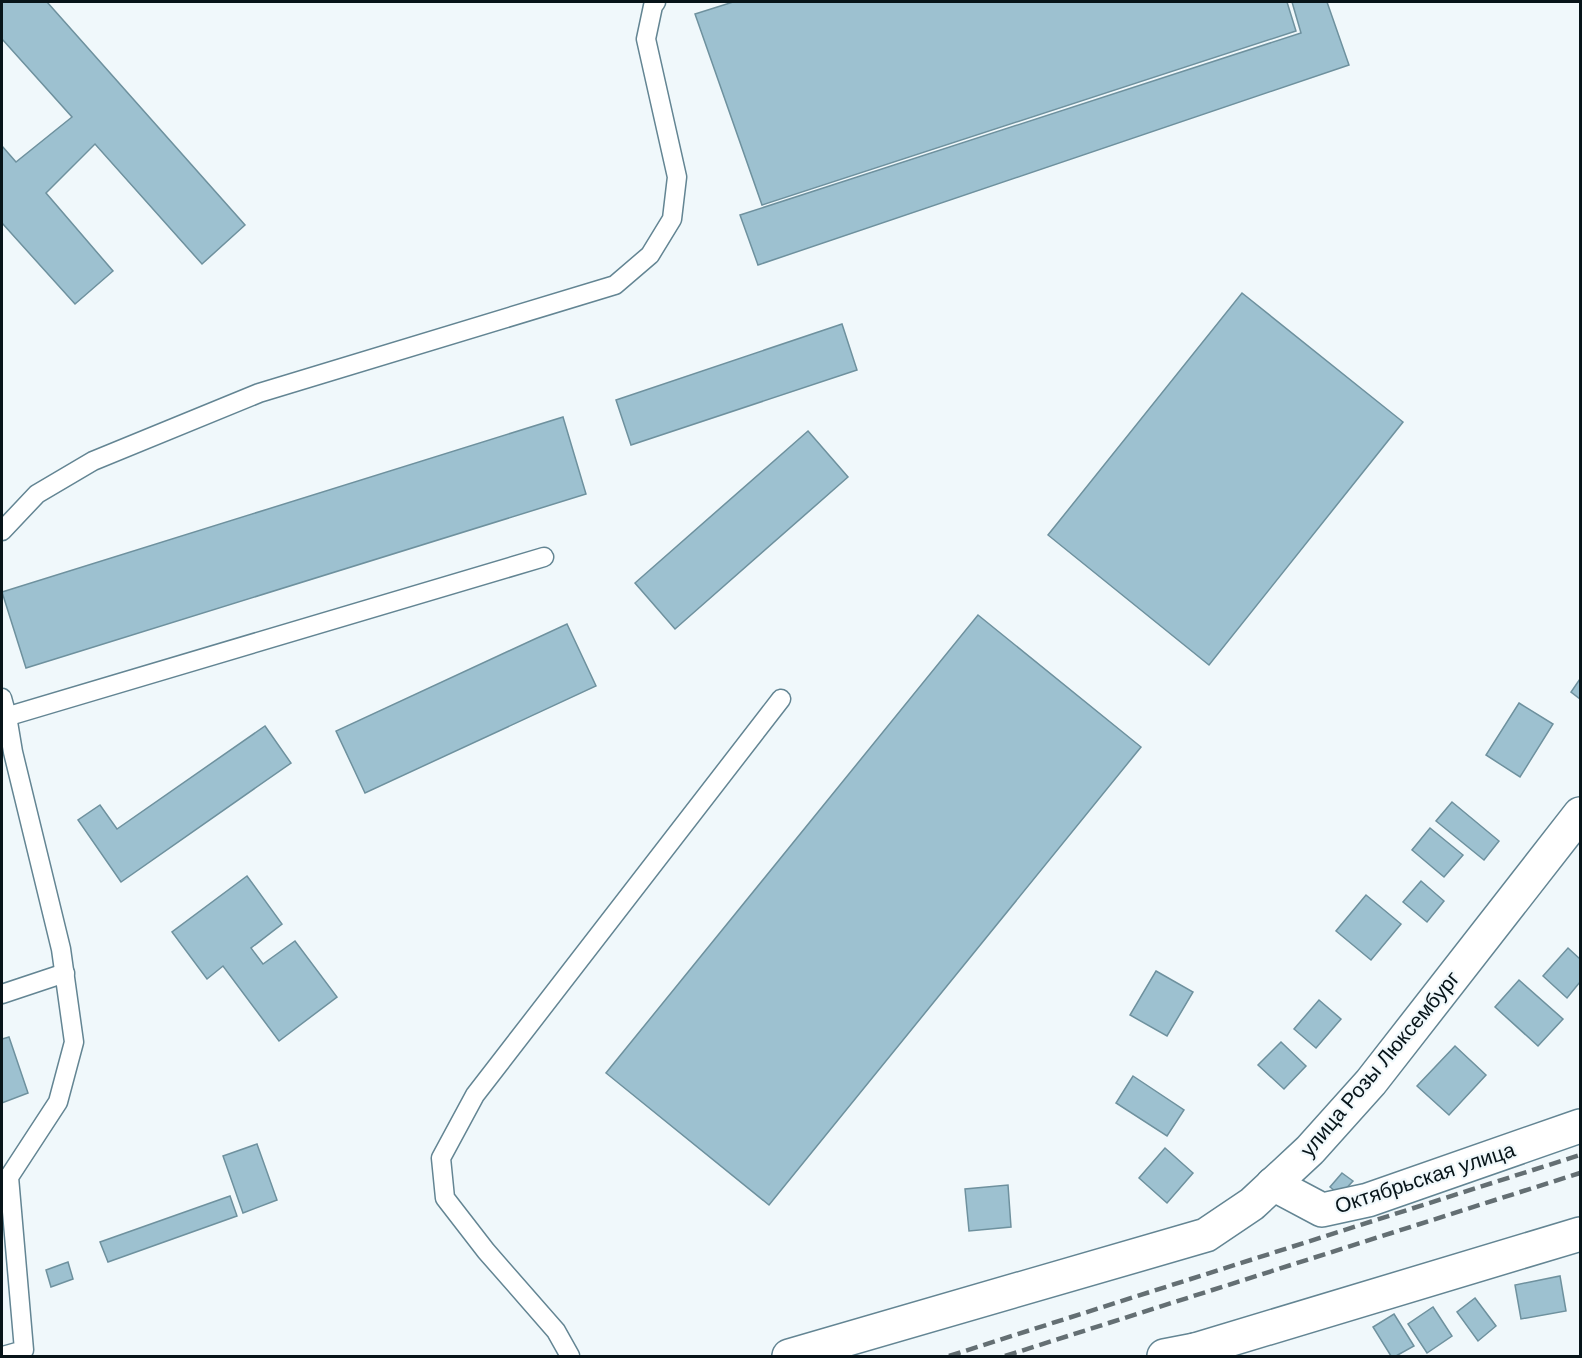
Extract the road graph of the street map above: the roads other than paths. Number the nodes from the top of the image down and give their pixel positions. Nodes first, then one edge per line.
1 (656, 2) edge
2 (2, 531) edge
3 (544, 556) dead end
4 (2, 698) edge
5 (781, 699) dead end
6 (4, 717) edge
7 (1581, 814) edge
8 (64, 973) junction
9 (2, 994) edge
10 (1581, 1126) edge
11 (5, 1175) edge
12 (1274, 1184) junction
13 (1581, 1234) edge
14 (25, 1353) edge
15 (1195, 1353) edge
16 (3, 1356) edge
17 (570, 1356) edge
18 (789, 1356) edge
19 (1164, 1356) edge

1 - 2 lane
3 - 6 lane
4 - 6 lane
5 - 17 lane
6 - 8 lane
7 - 12 main road, улица Розы Люксембург
8 - 9 lane
8 - 11 lane
10 - 12 main road, Октябрьская улица
11 - 14 lane
12 - 18 main road, улица Розы Люксембург
13 - 15 main road
14 - 16 lane
15 - 19 main road

